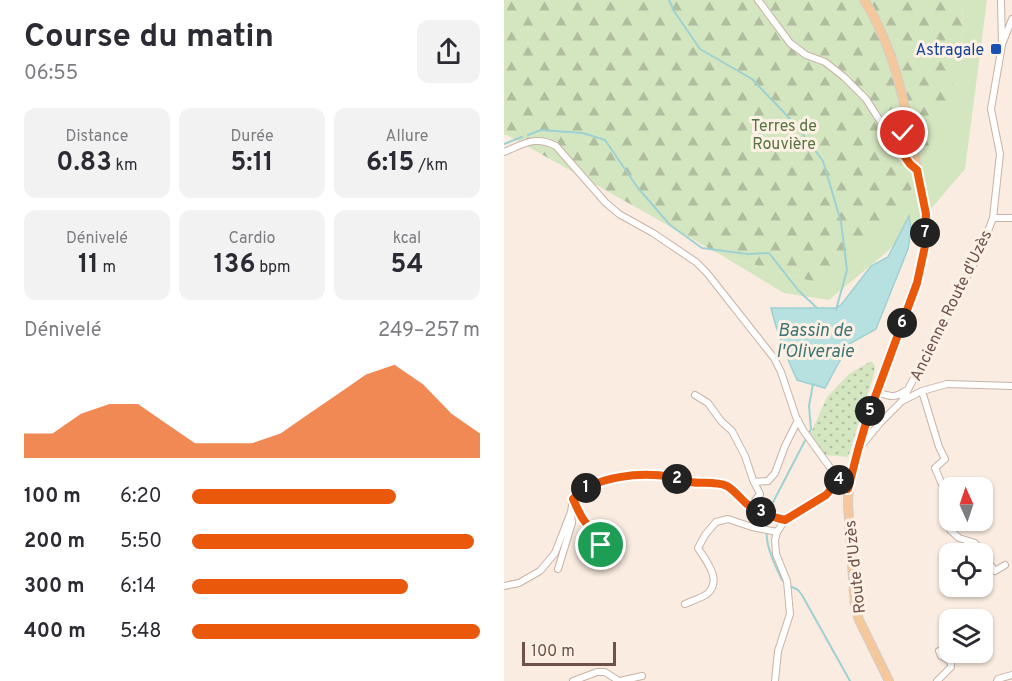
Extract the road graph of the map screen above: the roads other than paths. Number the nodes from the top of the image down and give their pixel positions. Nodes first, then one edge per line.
1 (758, 0) edge
2 (864, 0) edge
3 (1001, 0) edge
4 (1012, 19) edge
5 (1002, 45) junction
6 (903, 106) junction
7 (894, 141) junction
8 (913, 150) junction
9 (901, 151) junction
10 (504, 152) edge
11 (917, 170) junction
12 (993, 218) junction
13 (1012, 218) edge
14 (1012, 386) edge
15 (908, 389) junction
16 (877, 392) junction
17 (922, 392) junction
18 (695, 395) dead end
19 (888, 396) junction
20 (902, 401) junction
21 (872, 406) junction
22 (893, 410) junction
23 (887, 416) junction
24 (798, 420) junction
25 (858, 450) junction
26 (839, 480) junction
27 (754, 482) junction
28 (848, 489) junction
29 (573, 499) junction
30 (750, 507) junction
31 (571, 512) junction
32 (785, 520) junction
33 (777, 532) junction
34 (975, 543) edge
35 (596, 551) dead end
36 (1005, 565) dead end
37 (558, 569) dead end
38 (993, 570) edge
39 (504, 586) edge
40 (685, 604) dead end
41 (950, 663) edge
42 (1012, 675) edge
43 (642, 676) dead end
44 (573, 681) edge
45 (619, 681) edge
46 (775, 681) edge
47 (889, 681) edge
48 (937, 681) edge
49 (997, 681) edge

1 - 7 street
2 - 6 main road, Route d'Uzès
3 - 5 street, Ancienne Route d'Uzès
4 - 5 street
5 - 12 street, Ancienne Route d'Uzès
6 - 7 street
6 - 8 main road, Route d'Uzès
7 - 8 street
7 - 9 street
8 - 9 street
8 - 11 main road, Route d'Uzès
9 - 11 street
10 - 24 street
11 - 16 main road, Route d'Uzès
12 - 13 street
12 - 15 street, Ancienne Route d'Uzès
14 - 17 street
15 - 19 street
15 - 20 street, Ancienne Route d'Uzès
16 - 19 street
16 - 21 main road, Route d'Uzès
17 - 20 street
17 - 34 street
18 - 27 street
19 - 22 street
20 - 22 street, Ancienne Route d'Uzès
21 - 23 street
21 - 25 main road, Route d'Uzès
22 - 23 street, Ancienne Route d'Uzès
23 - 25 street, Ancienne Route d'Uzès
24 - 26 street
24 - 27 street
25 - 28 main road, Route d'Uzès
26 - 28 street
26 - 32 street
27 - 30 street
28 - 47 main road, Route d'Uzès
29 - 30 street
29 - 31 street
29 - 35 street
30 - 32 street
31 - 37 street
31 - 39 street
32 - 33 street
33 - 40 street
33 - 46 street
36 - 38 street
41 - 48 street
42 - 49 street
43 - 45 street
44 - 45 street

